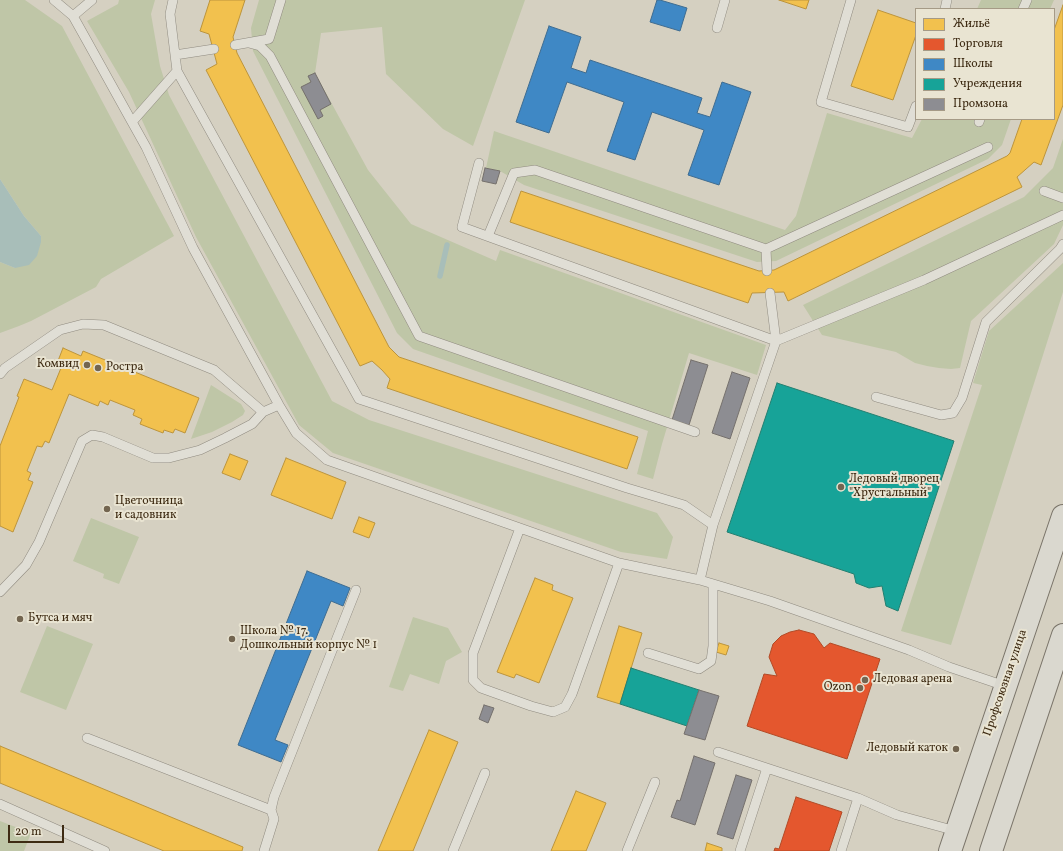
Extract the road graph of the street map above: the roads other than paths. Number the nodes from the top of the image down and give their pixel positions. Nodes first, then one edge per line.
1 (54, 0) edge
2 (92, 0) edge
3 (173, 0) edge
4 (281, 0) edge
5 (725, 0) edge
6 (851, 0) edge
7 (73, 16) junction
8 (717, 28) dead end
9 (249, 43) junction
10 (235, 45) dead end
11 (214, 49) dead end
12 (175, 55) junction
13 (177, 71) junction
14 (915, 109) edge
15 (132, 122) junction
16 (988, 146) dead end
17 (479, 163) dead end
18 (1044, 192) dead end
19 (1063, 198) edge
20 (1063, 215) edge
21 (488, 236) junction
22 (1063, 244) edge
23 (766, 249) junction
24 (767, 271) dead end
25 (770, 292) dead end
26 (776, 341) junction
27 (0, 374) edge
28 (876, 397) dead end
29 (279, 405) junction
30 (263, 412) junction
31 (695, 432) dead end
32 (1063, 516) edge
33 (712, 525) junction
34 (520, 528) junction
35 (619, 563) junction
36 (700, 580) junction
37 (713, 584) junction
38 (356, 590) dead end
39 (0, 592) edge
40 (1063, 635) edge
41 (648, 653) dead end
42 (1005, 686) junction
43 (86, 738) dead end
44 (718, 752) dead end
45 (767, 768) junction
46 (485, 773) dead end
47 (655, 782) dead end
48 (858, 798) junction
49 (0, 804) edge
50 (271, 810) junction
51 (953, 841) edge
52 (105, 851) edge
53 (264, 851) edge
54 (453, 851) edge
55 (627, 851) edge
56 (740, 851) edge
57 (841, 851) edge
58 (991, 851) edge

1 - 7 lane
2 - 7 lane
3 - 12 lane
4 - 9 lane
5 - 8 lane
6 - 14 lane
7 - 15 lane
9 - 10 lane
9 - 31 lane
11 - 12 lane
12 - 13 lane
13 - 15 lane
13 - 33 lane
15 - 29 lane
16 - 23 lane
17 - 21 lane
18 - 19 lane
20 - 26 lane
21 - 23 lane
21 - 26 lane
22 - 28 lane
23 - 24 lane
25 - 26 lane
26 - 33 lane
27 - 30 lane
29 - 30 lane
29 - 34 lane
30 - 39 lane
32 - 42 main road, Профсоюзная улица
33 - 36 lane
34 - 35 lane
34 - 35 lane
35 - 36 lane
36 - 37 lane
37 - 41 lane
37 - 42 lane
38 - 50 lane
40 - 58 main road
42 - 51 main road, Профсоюзная улица
43 - 50 lane
44 - 45 lane
45 - 48 lane
45 - 56 lane
46 - 54 lane
47 - 55 lane
48 - 51 lane
48 - 57 lane
49 - 52 lane
50 - 53 lane

